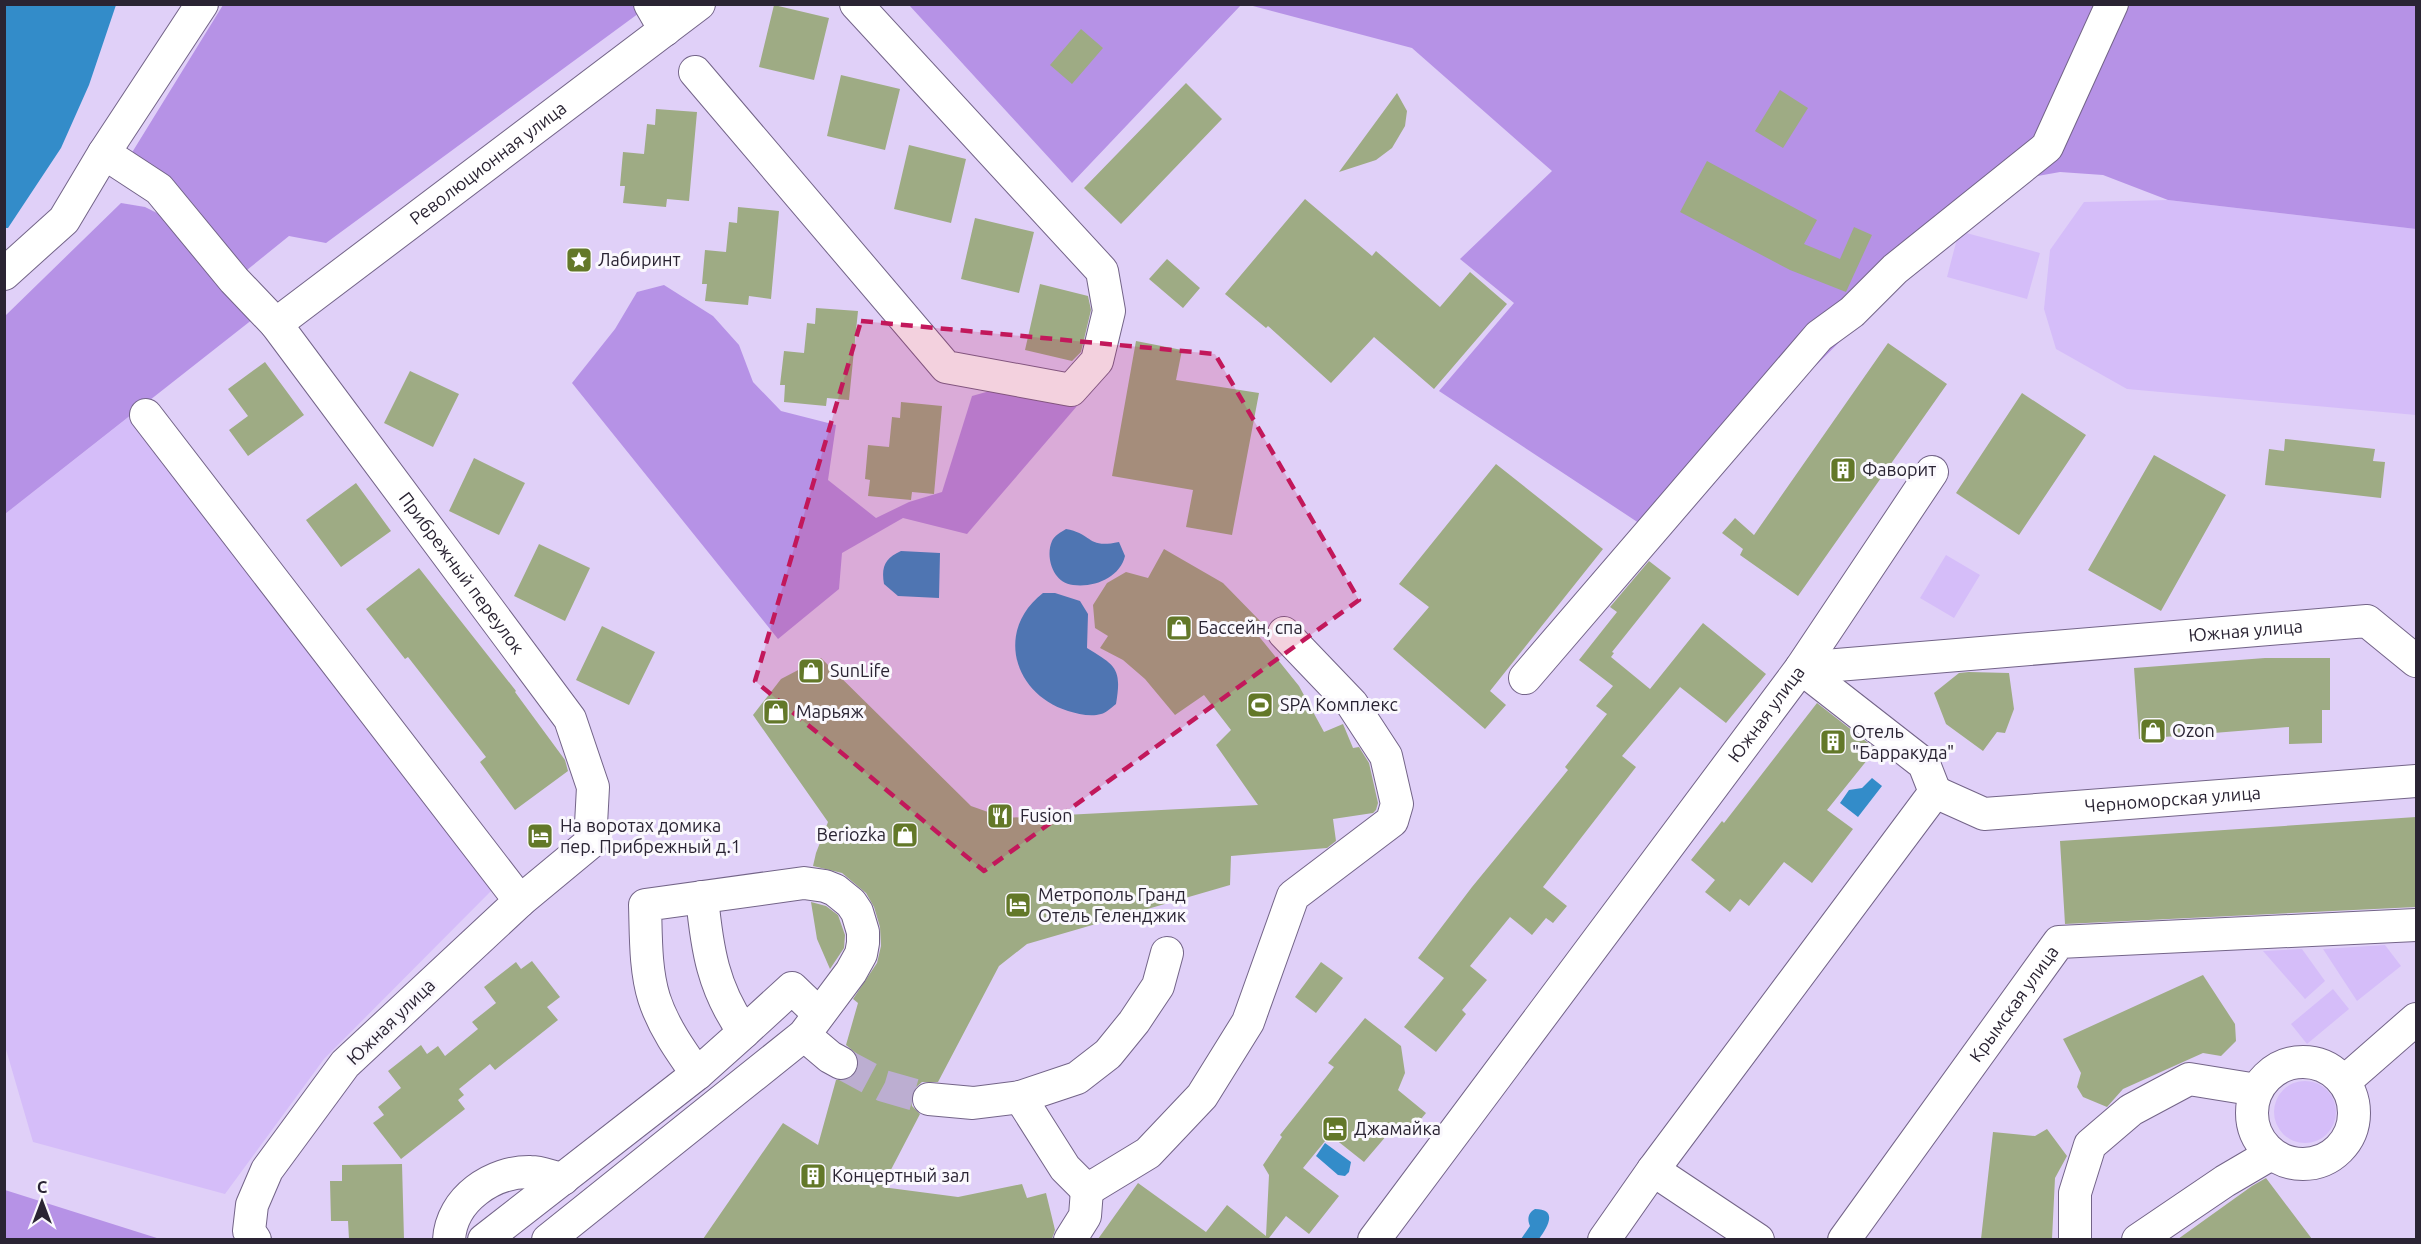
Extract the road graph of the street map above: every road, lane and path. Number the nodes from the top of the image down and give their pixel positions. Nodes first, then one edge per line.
1 (202, 4) edge
2 (699, 4) edge
3 (856, 4) edge
4 (2112, 4) edge
5 (658, 17) edge
6 (695, 72) dead end
7 (111, 157) junction
8 (4, 274) edge
9 (4, 300) edge
10 (276, 324) junction
11 (146, 415) dead end
12 (1932, 472) dead end
13 (1284, 633) dead end
14 (2416, 661) edge
15 (1801, 668) junction
16 (1526, 678) dead end
17 (2416, 781) edge
18 (1935, 792) junction
19 (590, 843) joint
20 (702, 897) junction
21 (520, 901) junction
22 (2416, 925) edge
23 (1167, 953) dead end
24 (2416, 1019) edge
25 (812, 1025) junction
26 (744, 1032) junction
27 (721, 1053) junction
28 (841, 1063) tunnel mouth
29 (697, 1074) junction
30 (747, 1081) junction
31 (2344, 1082) junction
32 (2257, 1090) junction
33 (1020, 1097) junction
34 (928, 1099) tunnel mouth
35 (2271, 1154) junction
36 (1653, 1170) junction
37 (562, 1179) junction
38 (1087, 1190) junction
39 (255, 1239) edge
40 (449, 1239) edge
41 (484, 1239) edge
42 (548, 1239) edge
43 (1070, 1239) edge
44 (1374, 1239) edge
45 (1604, 1239) edge
46 (1758, 1239) edge
47 (1844, 1239) edge
48 (2074, 1239) edge
49 (2138, 1239) edge

1 - 7 street
2 - 5 street, Революционная улица
3 - 6 street
4 - 16 street
5 - 10 street, Революционная улица
7 - 8 street
7 - 9 street
7 - 10 street, Прибрежный переулок
10 - 19 street, Прибрежный переулок
11 - 21 street
12 - 15 street
13 - 38 street
14 - 15 street, Южная улица
15 - 18 street
15 - 44 street, Южная улица
17 - 18 street, Черноморская улица
18 - 36 street
19 - 21 street, Южная улица
20 - 25 street
20 - 26 street
20 - 29 street
21 - 39 street, Южная улица
22 - 47 street, Крымская улица
23 - 33 street
24 - 31 street
25 - 26 street
25 - 28 street
25 - 30 street
26 - 27 street
27 - 29 street
27 - 30 street
29 - 37 street
30 - 42 street
31 - 32 street
31 - 35 street
32 - 35 street
32 - 48 street
33 - 34 street
33 - 38 street
35 - 49 street
36 - 45 street
36 - 46 street
37 - 40 street
37 - 41 street
38 - 43 street

